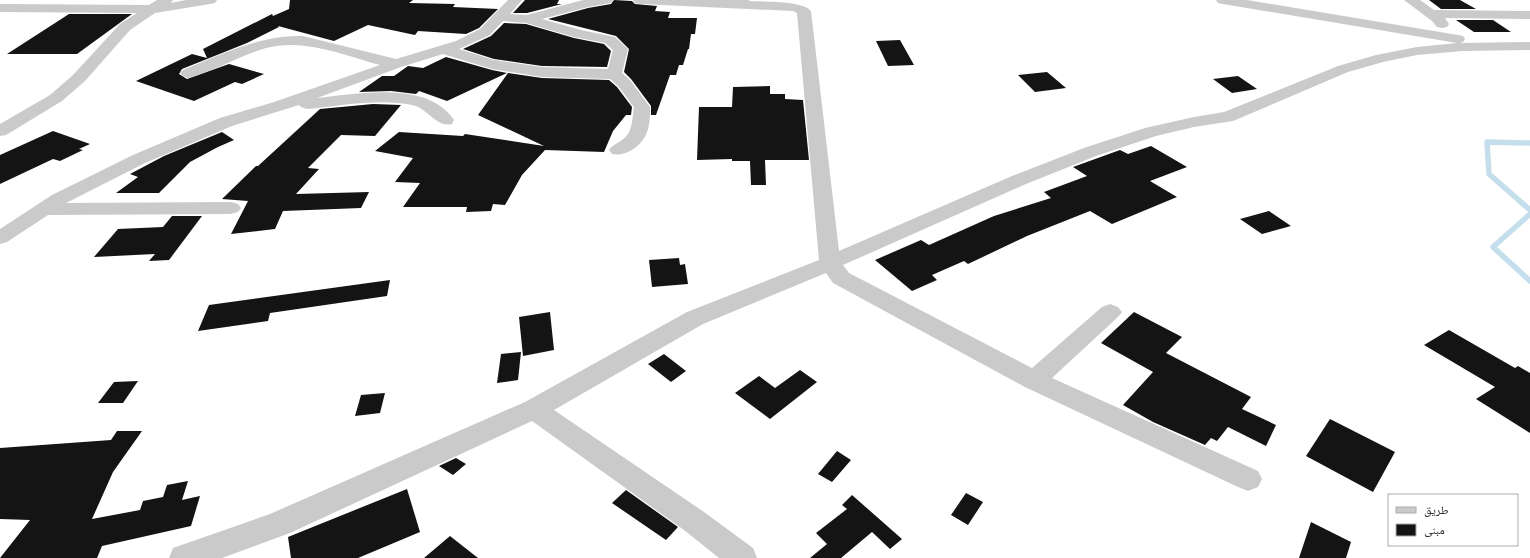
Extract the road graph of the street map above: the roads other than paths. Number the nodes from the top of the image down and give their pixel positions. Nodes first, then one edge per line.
1 (118, 0) edge
2 (166, 0) edge
3 (210, 0) edge
4 (515, 0) edge
5 (606, 0) edge
6 (640, 0) edge
7 (1223, 0) edge
8 (1411, 0) edge
9 (1477, 0) edge
10 (742, 2) edge
11 (0, 8) edge
12 (107, 8) junction
13 (152, 10) junction
14 (1431, 14) junction
15 (1501, 14) junction
16 (1530, 15) edge
17 (499, 17) junction
18 (527, 20) junction
19 (1455, 39) junction
20 (1498, 46) junction
21 (1530, 46) edge
22 (445, 50) junction
23 (396, 64) junction
24 (188, 73) dead end
25 (614, 74) junction
26 (280, 106) junction
27 (446, 120) dead end
28 (0, 131) edge
29 (618, 150) dead end
30 (231, 208) dead end
31 (44, 209) junction
32 (0, 238) edge
33 (830, 263) junction
34 (1110, 312) dead end
35 (1034, 380) junction
36 (534, 409) junction
37 (1248, 479) dead end
38 (184, 558) edge
39 (742, 558) edge

1 - 12 street
2 - 13 street
3 - 13 street
4 - 17 street
5 - 18 street
6 - 10 street
7 - 19 street
8 - 14 street
9 - 15 street
10 - 33 street
11 - 12 street
12 - 13 street
13 - 28 street
14 - 15 street
14 - 19 street
15 - 16 street
17 - 18 street
17 - 22 street
18 - 25 street
19 - 20 street
20 - 21 street
20 - 33 street
22 - 23 street
22 - 25 street
23 - 24 street
23 - 26 street
25 - 29 street
26 - 27 street
26 - 31 street
30 - 31 street
31 - 32 street
33 - 35 street
33 - 36 street
34 - 35 street
35 - 37 street
36 - 38 street
36 - 39 street

